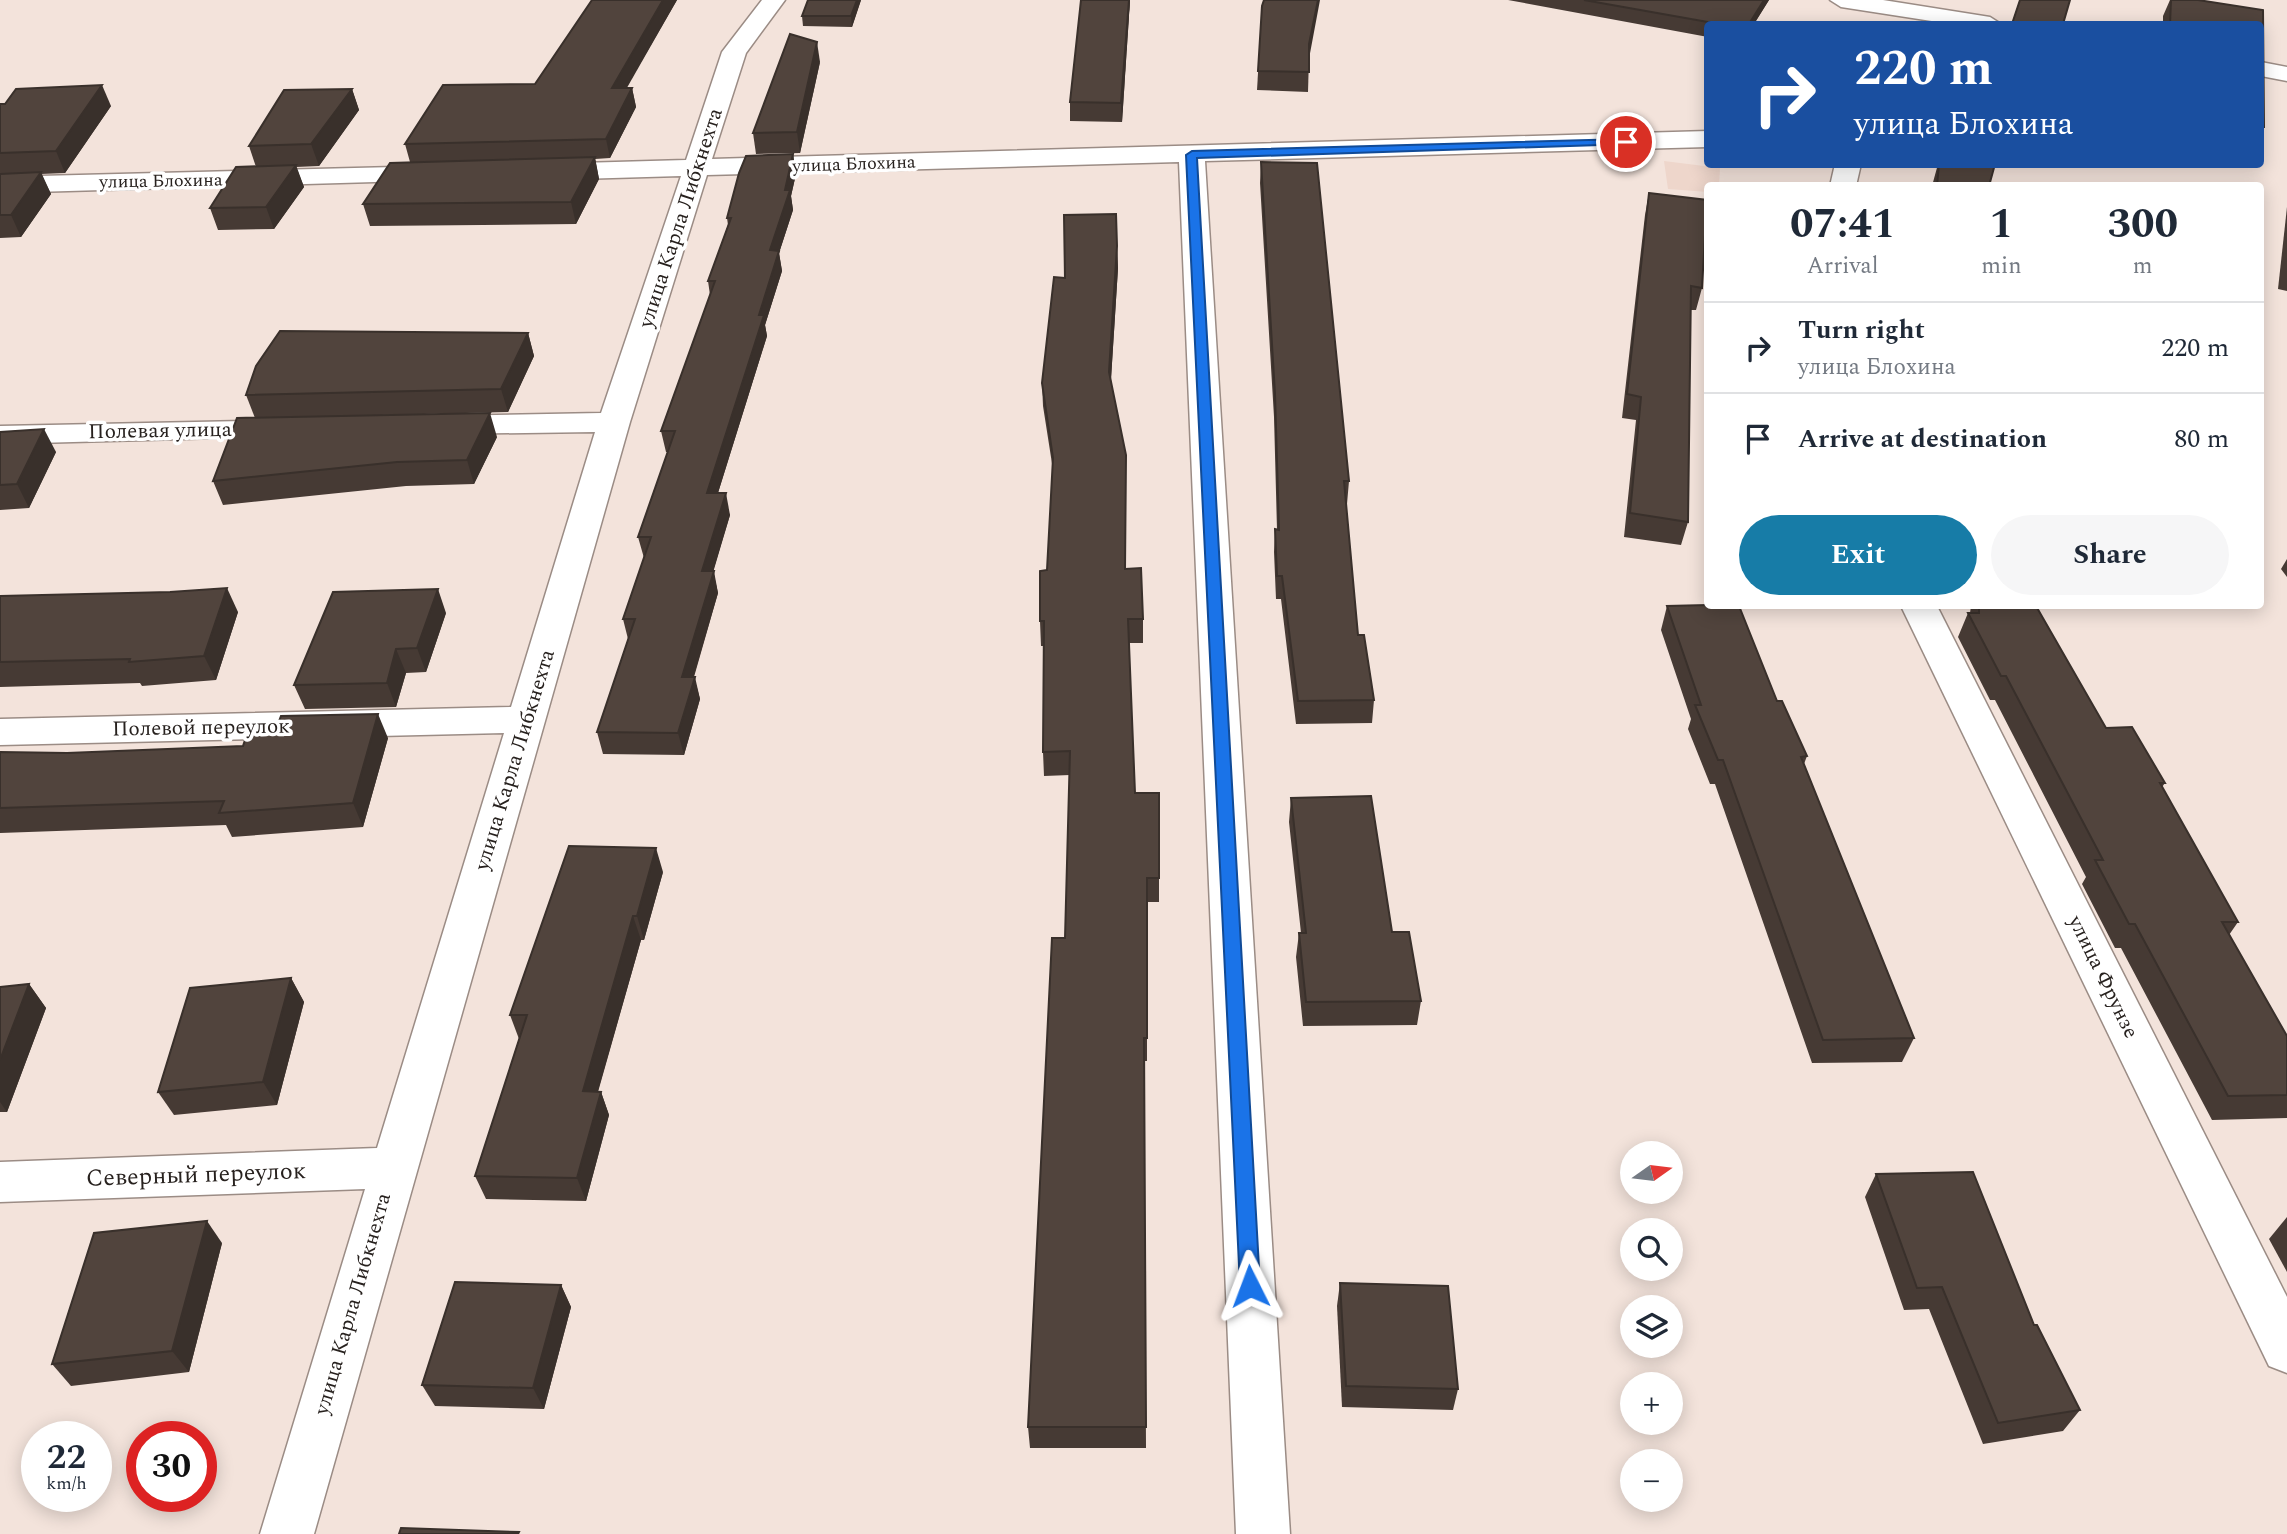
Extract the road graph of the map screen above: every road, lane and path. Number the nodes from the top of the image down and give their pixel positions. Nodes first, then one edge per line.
1 (774, 0) edge
2 (1841, 0) edge
3 (1884, 10) edge
4 (1967, 21) edge
5 (2264, 70) edge
6 (2287, 74) edge
7 (1704, 139) edge
8 (1192, 155) junction
9 (698, 168) junction
10 (516, 172) edge
11 (460, 174) edge
12 (0, 185) edge
13 (614, 422) junction
14 (418, 426) edge
15 (321, 428) edge
16 (0, 435) edge
17 (1920, 609) edge
18 (528, 720) junction
19 (0, 732) edge
20 (392, 1168) junction
21 (0, 1182) edge
22 (2287, 1349) edge
23 (287, 1534) edge
24 (1263, 1534) edge

1 - 9 street, улица Карла Либкнехта
2 - 3 street
3 - 4 street
5 - 6 street
7 - 8 street, улица Блохина
8 - 9 street, улица Блохина
8 - 24 street
9 - 10 street, улица Блохина
9 - 13 street, улица Карла Либкнехта
11 - 12 street, улица Блохина
13 - 14 street
13 - 18 street, улица Карла Либкнехта
15 - 16 street, Полевая улица
17 - 22 street, улица Фрунзе
18 - 19 street, Полевой переулок
18 - 20 street, улица Карла Либкнехта
20 - 21 street, Северный переулок
20 - 23 street, улица Карла Либкнехта

